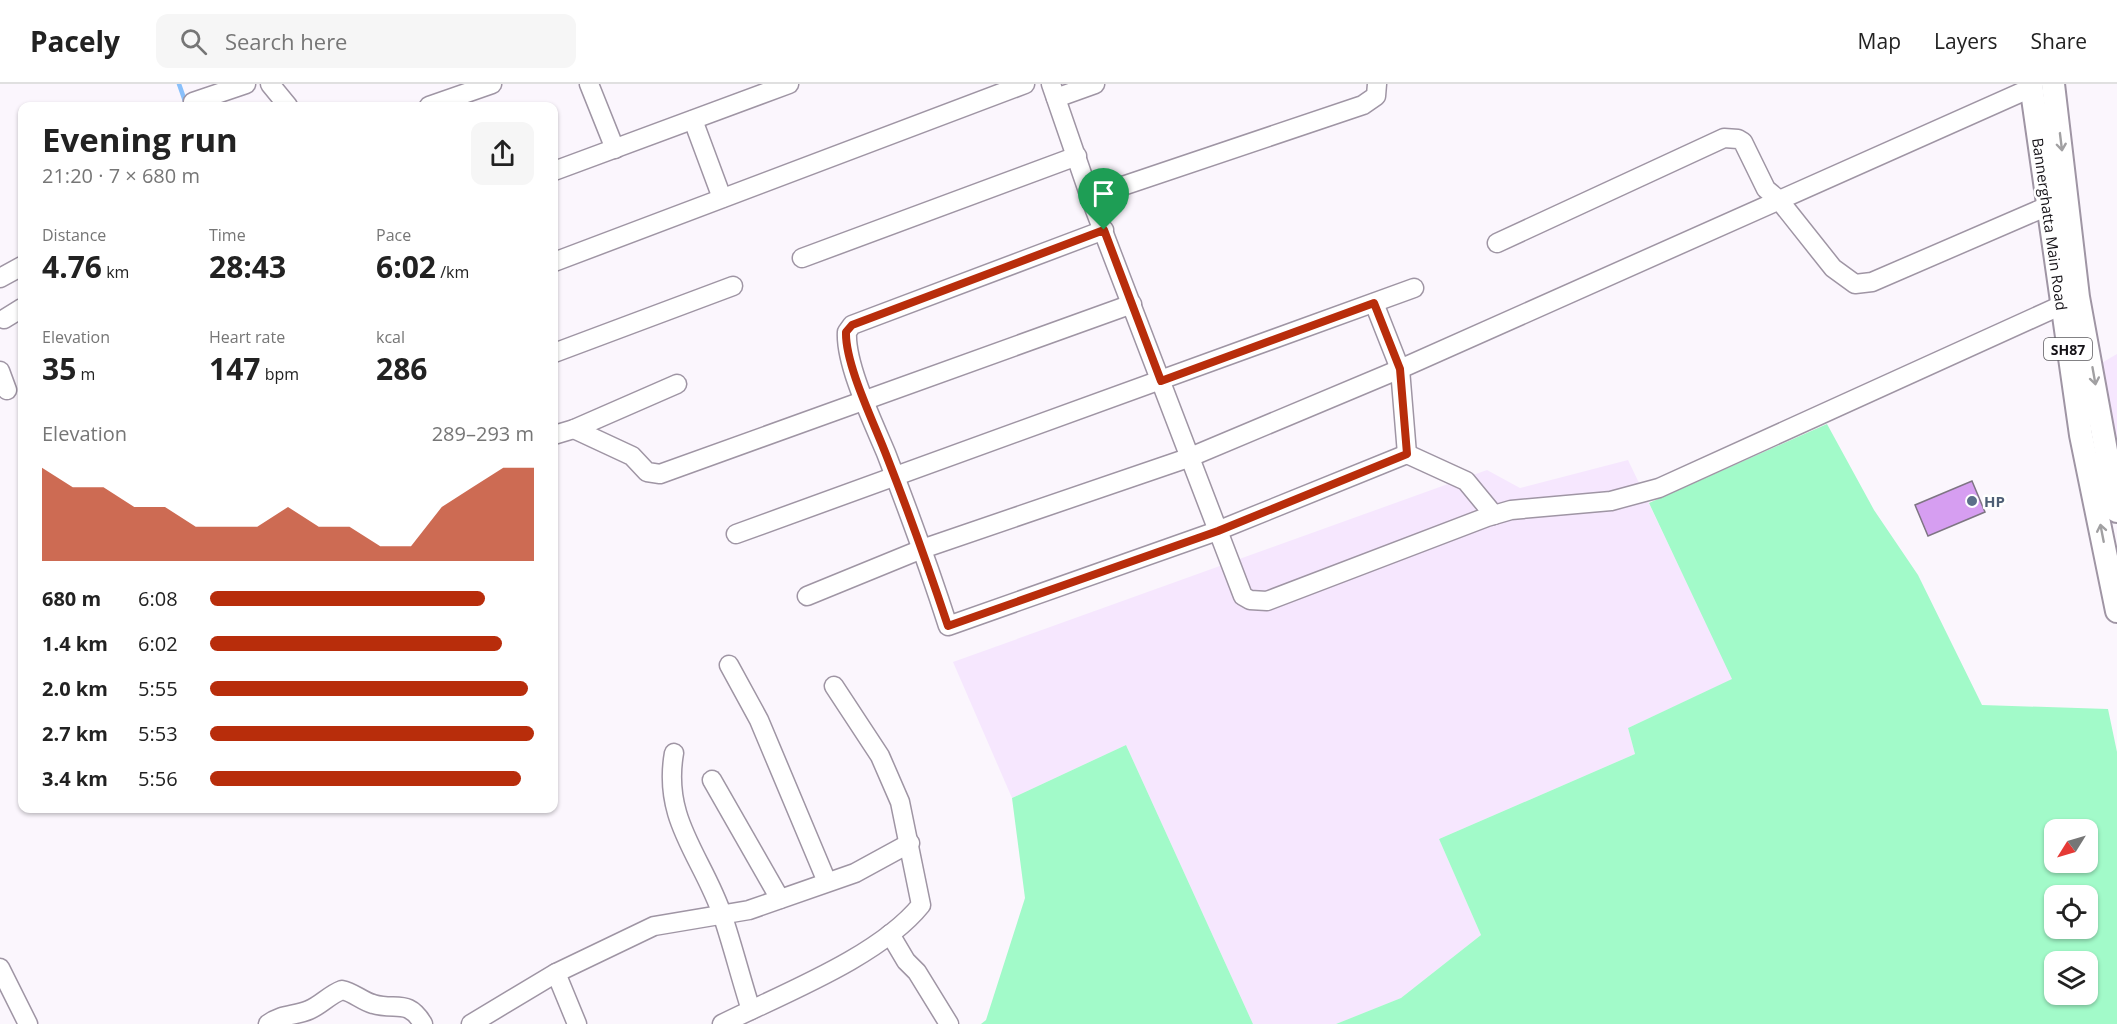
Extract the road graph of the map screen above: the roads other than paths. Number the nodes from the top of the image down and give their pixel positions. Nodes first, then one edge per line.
1 (246, 84) edge
2 (270, 84) edge
3 (492, 84) edge
4 (589, 84) edge
5 (1025, 84) edge
6 (1095, 84) edge
7 (1377, 84) edge
8 (2038, 85) edge
9 (778, 86) edge
10 (1053, 91) edge
11 (193, 102) dead end
12 (285, 102) edge
13 (440, 102) edge
14 (693, 120) junction
15 (615, 149) junction
16 (1077, 156) junction
17 (558, 170) edge
18 (1090, 197) junction
19 (722, 198) junction
20 (1779, 200) junction
21 (2048, 206) junction
22 (1104, 230) junction
23 (1497, 243) dead end
24 (802, 258) dead end
25 (558, 260) edge
26 (18, 268) edge
27 (0, 278) edge
28 (733, 286) dead end
29 (1414, 288) dead end
30 (2070, 301) junction
31 (1374, 303) junction
32 (1132, 304) junction
33 (18, 310) edge
34 (4, 319) dead end
35 (558, 352) edge
36 (1400, 369) junction
37 (0, 371) edge
38 (1161, 381) junction
39 (678, 384) dead end
40 (7, 390) dead end
41 (866, 402) junction
42 (574, 429) junction
43 (558, 434) edge
44 (1407, 454) junction
45 (1188, 458) junction
46 (894, 476) junction
47 (2117, 511) edge
48 (1494, 515) junction
49 (1218, 531) junction
50 (736, 534) dead end
51 (922, 549) junction
52 (807, 596) dead end
53 (2117, 611) edge
54 (729, 665) dead end
55 (834, 686) dead end
56 (674, 753) dead end
57 (712, 780) dead end
58 (910, 843) junction
59 (827, 882) junction
60 (780, 899) junction
61 (723, 915) junction
62 (890, 934) junction
63 (0, 968) edge
64 (556, 973) junction
65 (751, 1010) junction
66 (28, 1024) edge
67 (268, 1024) edge
68 (423, 1024) edge
69 (471, 1024) edge
70 (577, 1024) edge
71 (722, 1024) edge
72 (949, 1024) edge

1 - 11 street
2 - 12 street
3 - 13 street
4 - 15 street
5 - 19 street
6 - 10 street
7 - 18 street
8 - 20 street
8 - 21 main road, Bannerghatta Main Road / SH87
8 -> 30 main road, Bannerghatta Main Road / SH87
9 - 14 street
10 - 16 street
14 - 15 street
14 - 19 street
15 - 17 street
16 - 18 street
16 - 24 street
18 - 22 street
19 - 25 street
20 - 21 street
20 - 23 street
20 - 36 street
21 - 30 main road, Bannerghatta Main Road / SH87
22 - 32 street
22 - 41 street
26 - 27 street
28 - 35 street
29 - 31 street
30 -> 47 main road, Bannerghatta Main Road / SH87
30 - 48 street
53 -> 30 main road, Bannerghatta Main Road / SH87
31 - 36 street
31 - 38 street
32 - 38 street
32 - 41 street
33 - 34 street
36 - 44 street
36 - 45 street
37 - 40 street
38 - 45 street
38 - 46 street
39 - 42 street
41 - 42 street
41 - 46 street
42 - 43 street
44 - 48 street
44 - 49 street
45 - 49 street
45 - 51 street
46 - 50 street
46 - 51 street
48 - 49 street
49 - 51 street
51 - 52 street
54 - 59 street
55 - 58 street
56 - 61 street
57 - 60 street
58 - 59 street
58 - 62 street
59 - 60 street
60 - 61 street
61 - 64 street
61 - 65 street
62 - 65 street
62 - 72 street
63 - 66 street
64 - 69 street
64 - 70 street
65 - 71 street
67 - 68 street

